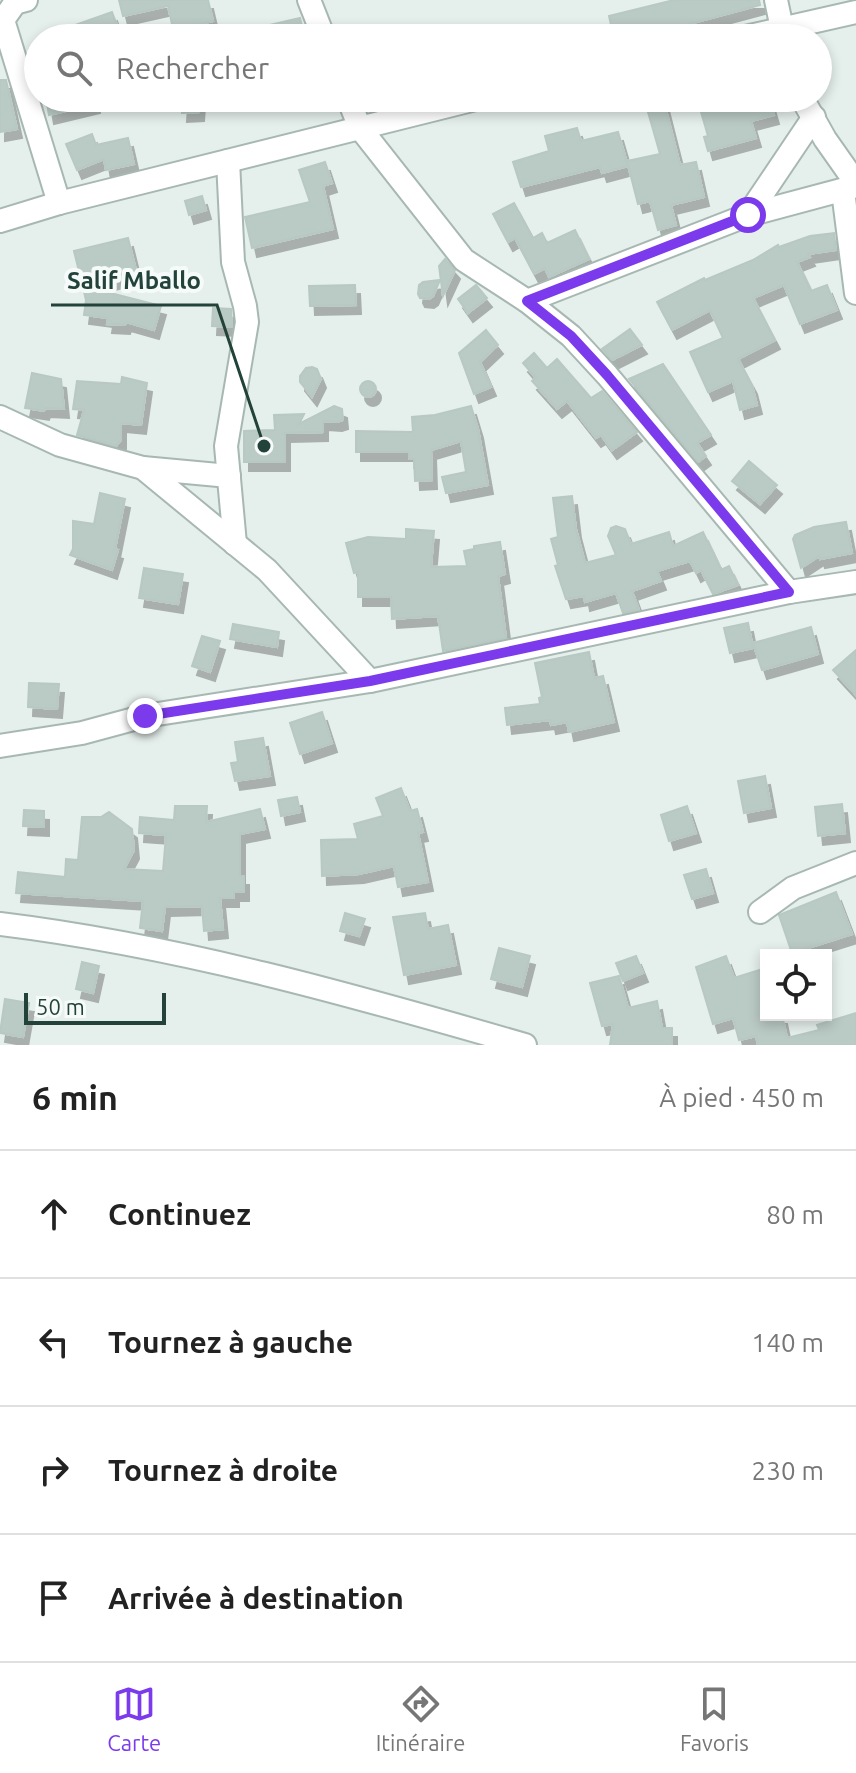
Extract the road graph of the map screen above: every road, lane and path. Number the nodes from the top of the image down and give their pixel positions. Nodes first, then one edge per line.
1 (26, 0) edge
2 (309, 0) edge
3 (776, 0) edge
4 (856, 12) edge
5 (318, 24) edge
6 (781, 24) edge
7 (816, 24) edge
8 (24, 89) edge
9 (31, 112) edge
10 (354, 112) edge
11 (424, 112) edge
12 (806, 112) edge
13 (810, 112) edge
14 (360, 128) junction
15 (228, 161) junction
16 (852, 187) edge
17 (59, 203) junction
18 (748, 215) junction
19 (0, 221) edge
20 (856, 293) edge
21 (527, 301) junction
22 (0, 417) edge
23 (143, 468) junction
24 (229, 476) junction
25 (235, 544) junction
26 (856, 582) edge
27 (789, 592) junction
28 (370, 681) junction
29 (0, 746) edge
30 (856, 865) edge
31 (760, 912) dead end
32 (0, 924) edge
33 (525, 1045) edge

1 - 8 street
2 - 5 street
3 - 6 street
4 - 7 street
9 - 17 street
10 - 14 street
11 - 14 street
12 - 18 street
13 - 16 street
14 - 15 street
14 - 21 street
15 - 17 street
15 - 24 street
16 - 18 street
16 - 20 street
17 - 19 street
18 - 21 street
21 - 27 street
22 - 23 street
23 - 24 street
23 - 25 street
24 - 25 street
25 - 28 street
26 - 27 street
27 - 28 street
28 - 29 street
30 - 31 street
32 - 33 street

